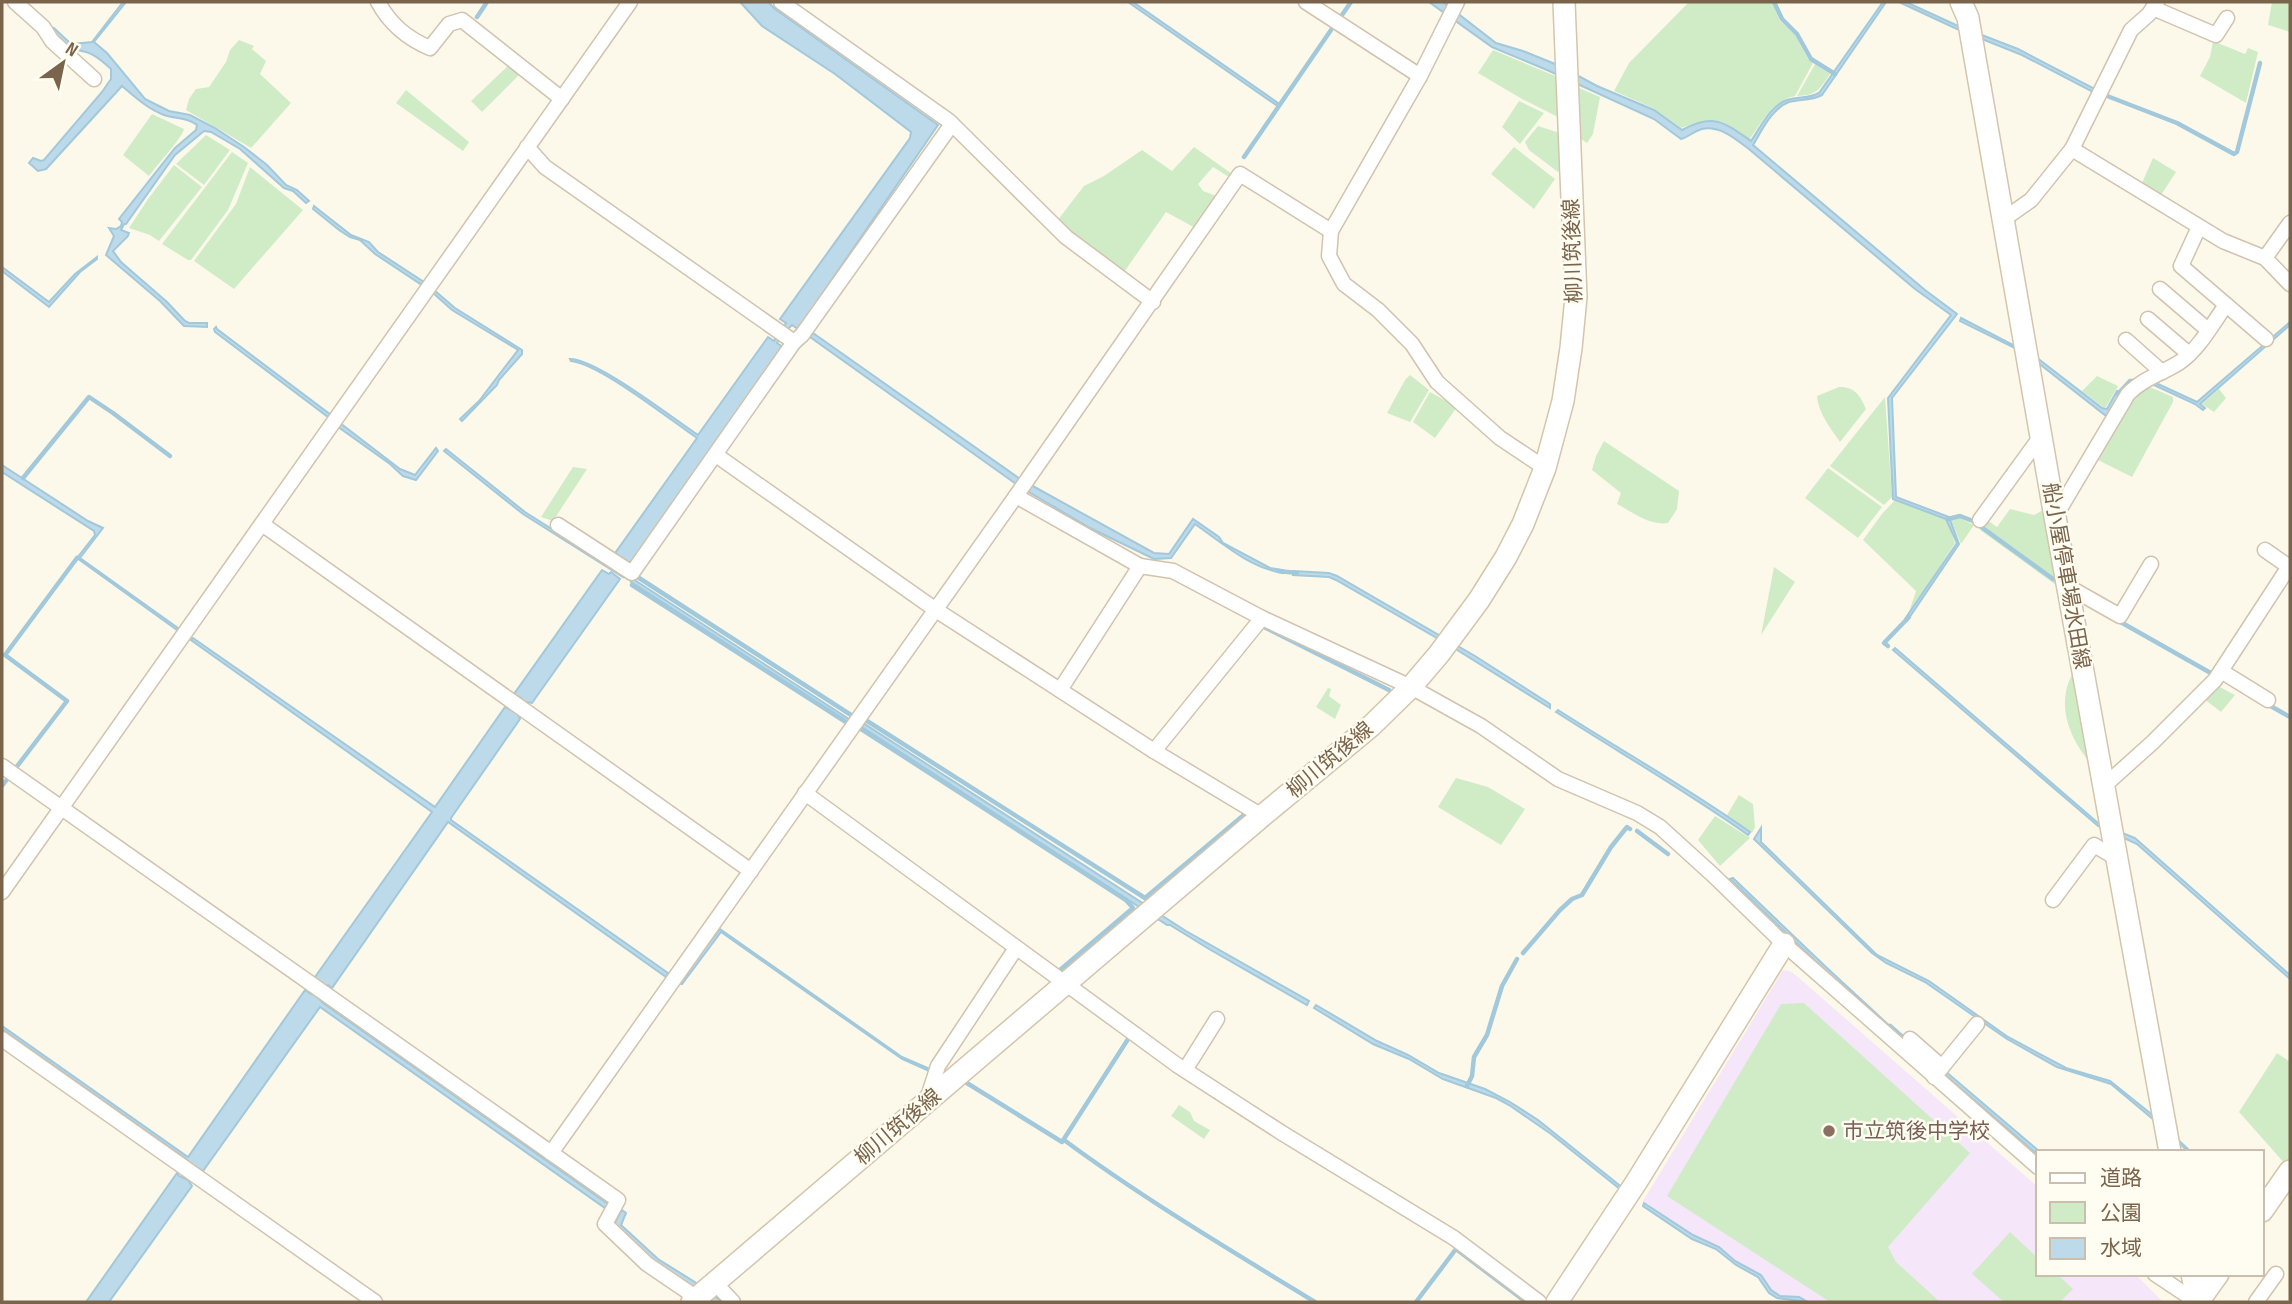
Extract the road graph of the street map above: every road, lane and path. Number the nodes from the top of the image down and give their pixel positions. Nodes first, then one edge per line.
1 (15, 2) edge
2 (377, 2) edge
3 (630, 2) edge
4 (781, 2) edge
5 (1306, 2) edge
6 (1564, 2) edge
7 (1961, 2) edge
8 (2155, 5) edge
9 (1454, 9) edge
10 (2227, 18) dead end
11 (1420, 76) junction
12 (94, 79) dead end
13 (562, 99) junction
14 (952, 124) junction
15 (527, 146) junction
16 (2071, 149) junction
17 (2004, 219) junction
18 (2290, 223) edge
19 (2199, 227) junction
20 (1331, 231) junction
21 (2264, 258) junction
22 (2290, 284) edge
23 (2160, 289) dead end
24 (1153, 302) junction
25 (2226, 305) junction
26 (2148, 319) dead end
27 (2208, 330) junction
28 (2266, 339) dead end
29 (2126, 340) dead end
30 (794, 342) junction
31 (2189, 354) junction
32 (2162, 372) junction
33 (2041, 436) junction
34 (716, 454) junction
35 (1545, 468) junction
36 (1016, 496) junction
37 (2055, 517) junction
38 (1980, 520) dead end
39 (262, 524) junction
40 (558, 525) dead end
41 (2265, 550) dead end
42 (2151, 564) dead end
43 (1140, 566) junction
44 (2289, 566) edge
45 (2067, 586) junction
46 (936, 610) junction
47 (1262, 618) junction
48 (2221, 671) junction
49 (1411, 687) junction
50 (1060, 690) junction
51 (2268, 700) dead end
52 (1154, 751) junction
53 (2, 766) edge
54 (2104, 786) junction
55 (805, 793) junction
56 (62, 807) junction
57 (1262, 816) junction
58 (2116, 858) junction
59 (751, 871) junction
60 (2, 892) edge
61 (2053, 900) dead end
62 (1784, 944) junction
63 (1016, 948) junction
64 (1065, 984) junction
65 (1217, 1019) dead end
66 (1977, 1024) dead end
67 (2, 1039) edge
68 (1910, 1039) dead end
69 (1185, 1070) junction
70 (1938, 1072) junction
71 (926, 1103) junction
72 (2170, 1150) edge
73 (551, 1153) junction
74 (2036, 1165) edge
75 (2290, 1171) edge
76 (2264, 1208) edge
77 (2276, 1274) dead end
78 (2158, 1276) edge
79 (2192, 1276) edge
80 (2217, 1276) edge
81 (715, 1283) junction
82 (694, 1300) edge
83 (374, 1302) edge
84 (733, 1302) edge
85 (1539, 1302) edge
86 (1557, 1302) edge
87 (2198, 1302) edge
88 (2256, 1302) edge

1 - 12 street
2 - 13 street
3 - 13 street
4 - 14 street
5 - 11 street
6 - 35 main road, 柳川筑後線
7 - 17 main road, 船小屋停車場水田線
8 - 10 street
8 - 16 street
9 - 11 street
11 - 20 street
13 - 15 street
14 - 24 street
14 - 30 street
15 - 30 street
15 - 39 street
16 - 17 street
16 - 19 street
17 - 33 main road, 船小屋停車場水田線
18 - 21 street
19 - 21 street
19 - 25 street
20 - 24 street
20 - 35 street
21 - 22 street
23 - 27 street
24 - 36 street
25 - 27 street
25 - 28 street
26 - 31 street
27 - 31 street
29 - 32 street
30 - 34 street
31 - 32 street
32 - 37 street
33 - 37 main road, 船小屋停車場水田線
33 - 38 street
34 - 40 street
34 - 46 street
35 - 49 main road, 柳川筑後線
36 - 43 street
36 - 46 street
37 - 45 main road, 船小屋停車場水田線
39 - 56 street
39 - 59 street
41 - 44 street
42 - 45 street
43 - 47 street
43 - 50 street
44 - 48 street
45 - 54 main road, 船小屋停車場水田線
46 - 50 street
46 - 55 street
47 - 49 street
47 - 52 street
48 - 51 street
48 - 54 street
49 - 57 main road, 柳川筑後線
49 - 62 street
50 - 52 street
52 - 57 street
53 - 56 street
54 - 58 main road, 船小屋停車場水田線
55 - 59 street
55 - 63 street
56 - 60 street
56 - 73 street
57 - 64 main road, 柳川筑後線
58 - 61 street
58 - 72 main road, 船小屋停車場水田線
59 - 73 street
62 - 70 street
62 - 86 main road
63 - 64 street
63 - 71 street
64 - 69 street
64 - 71 main road, 柳川筑後線
65 - 69 street
66 - 70 street
67 - 83 street
68 - 70 street
69 - 85 street
70 - 74 street
71 - 81 main road, 柳川筑後線
73 - 82 street
75 - 76 main road
77 - 88 street
78 - 87 street
79 - 87 main road
80 - 87 main road
81 - 82 main road, 柳川筑後線
81 - 84 street

